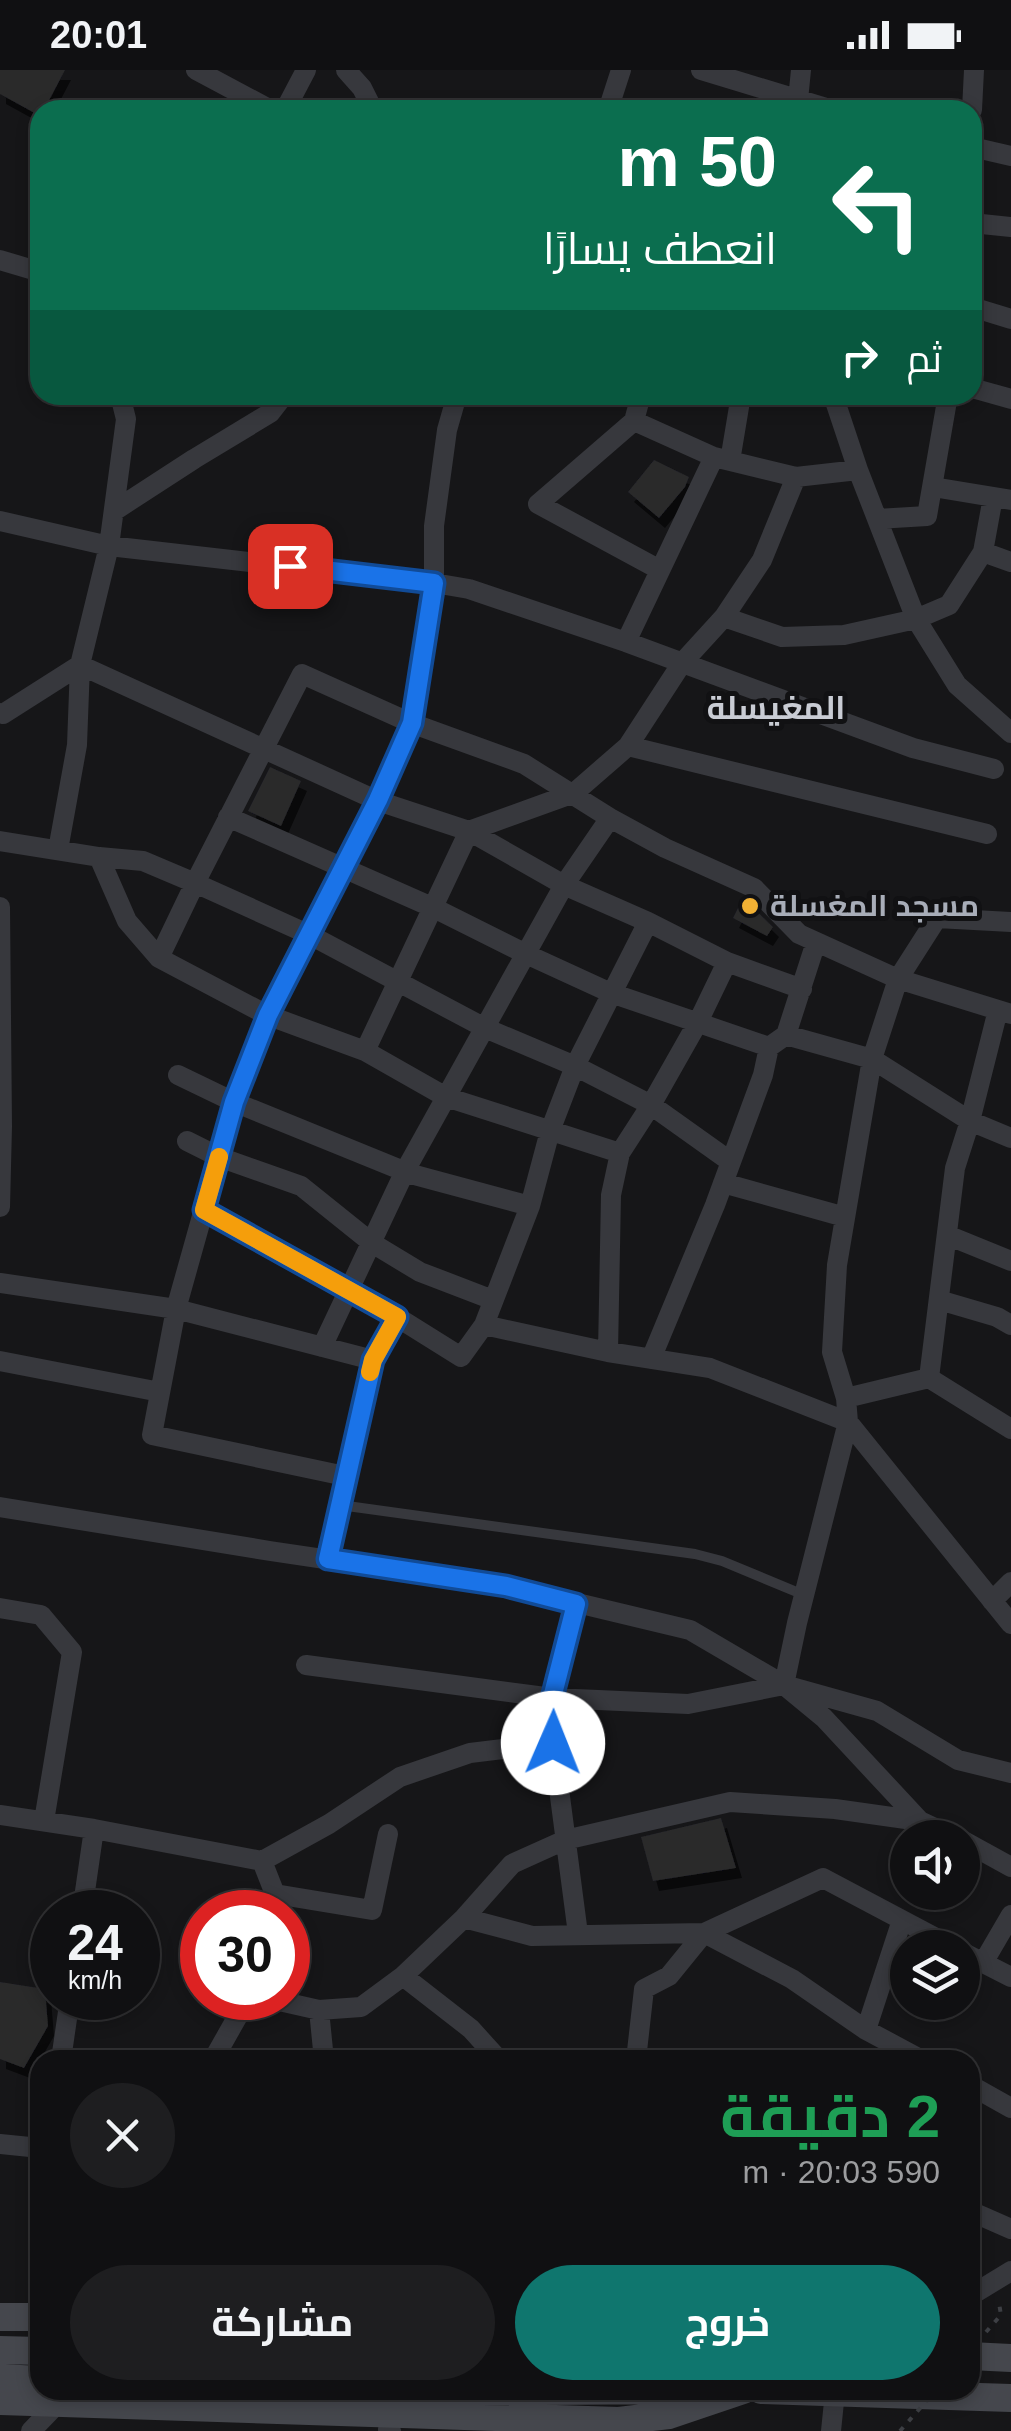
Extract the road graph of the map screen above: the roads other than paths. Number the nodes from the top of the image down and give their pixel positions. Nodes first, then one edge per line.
1 (196, 70) edge
2 (306, 70) edge
3 (346, 70) edge
4 (621, 70) edge
5 (701, 70) edge
6 (800, 70) edge
7 (974, 70) edge
8 (252, 100) edge
9 (290, 100) edge
10 (368, 100) edge
11 (611, 100) edge
12 (784, 100) edge
13 (798, 100) edge
14 (972, 100) edge
15 (982, 149) edge
16 (1011, 156) edge
17 (982, 224) edge
18 (1011, 227) edge
19 (0, 260) edge
20 (30, 269) edge
21 (982, 310) edge
22 (1011, 318) edge
23 (982, 391) edge
24 (1011, 399) edge
25 (122, 405) edge
26 (131, 405) edge
27 (276, 405) edge
28 (454, 405) edge
29 (638, 405) edge
30 (737, 405) edge
31 (835, 405) edge
32 (946, 405) edge
33 (126, 419) junction
34 (634, 421) junction
35 (722, 459) junction
36 (858, 470) junction
37 (796, 477) junction
38 (932, 487) junction
39 (1002, 498) edge
40 (114, 511) junction
41 (877, 519) junction
42 (0, 521) edge
43 (109, 546) junction
44 (983, 552) junction
45 (1011, 562) edge
46 (660, 570) junction
47 (434, 583) junction
48 (724, 617) junction
49 (916, 619) junction
50 (626, 642) junction
51 (682, 662) junction
52 (80, 665) junction
53 (1, 717) edge
54 (412, 723) junction
55 (1011, 733) edge
56 (628, 746) junction
57 (264, 748) junction
58 (994, 770) dead end
59 (574, 793) junction
60 (378, 800) junction
61 (228, 816) junction
62 (610, 818) junction
63 (470, 831) junction
64 (987, 834) dead end
65 (0, 841) edge
66 (58, 850) junction
67 (100, 857) junction
68 (345, 868) junction
69 (195, 882) junction
70 (564, 886) junction
71 (0, 907) edge
72 (434, 908) junction
73 (648, 922) junction
74 (1011, 922) edge
75 (310, 935) junction
76 (816, 942) junction
77 (526, 954) junction
78 (160, 958) junction
79 (727, 962) junction
80 (898, 979) junction
81 (398, 982) junction
82 (802, 989) junction
83 (612, 992) junction
84 (1004, 1012) edge
85 (268, 1015) junction
86 (698, 1022) junction
87 (485, 1028) junction
88 (777, 1041) junction
89 (366, 1051) junction
90 (872, 1059) junction
91 (575, 1066) junction
92 (178, 1074) dead end
93 (446, 1097) junction
94 (234, 1102) junction
95 (651, 1105) junction
96 (970, 1121) junction
97 (1, 1126) edge
98 (550, 1131) junction
99 (1011, 1138) edge
100 (187, 1141) dead end
101 (620, 1152) junction
102 (219, 1157) junction
103 (731, 1162) junction
104 (405, 1171) junction
105 (724, 1183) junction
106 (0, 1206) edge
107 (530, 1206) junction
108 (204, 1210) junction
109 (845, 1217) junction
110 (947, 1235) junction
111 (372, 1243) junction
112 (1011, 1261) edge
113 (0, 1283) edge
114 (348, 1289) junction
115 (493, 1300) junction
116 (939, 1300) junction
117 (176, 1309) junction
118 (397, 1317) junction
119 (484, 1324) junction
120 (1011, 1324) edge
121 (322, 1347) junction
122 (608, 1352) junction
123 (652, 1359) junction
124 (373, 1360) junction
125 (0, 1361) edge
126 (929, 1378) junction
127 (160, 1392) junction
128 (846, 1398) junction
129 (848, 1422) junction
130 (1011, 1429) edge
131 (345, 1476) junction
132 (339, 1505) junction
133 (0, 1507) edge
134 (328, 1559) junction
135 (1011, 1582) edge
136 (804, 1595) junction
137 (992, 1601) junction
138 (576, 1604) junction
139 (0, 1608) edge
140 (1011, 1624) edge
141 (306, 1665) dead end
142 (784, 1685) junction
143 (552, 1698) junction
144 (553, 1743) junction
145 (1011, 1772) edge
146 (0, 1814) edge
147 (913, 1820) edge
148 (919, 1820) edge
149 (44, 1821) junction
150 (94, 1829) junction
151 (388, 1834) dead end
152 (565, 1840) junction
153 (980, 1850) edge
154 (262, 1861) junction
155 (1011, 1866) edge
156 (85, 1890) edge
157 (270, 1890) edge
158 (310, 1906) edge
159 (1011, 1915) edge
160 (464, 1918) junction
161 (902, 1920) junction
162 (921, 1930) edge
163 (578, 1934) junction
164 (704, 1934) junction
165 (980, 1961) edge
166 (983, 1962) junction
167 (403, 1976) junction
168 (1011, 1977) edge
169 (310, 2008) edge
170 (318, 2010) junction
171 (67, 2020) edge
172 (236, 2020) edge
173 (866, 2030) junction
174 (62, 2050) edge
175 (219, 2050) edge
176 (323, 2050) edge
177 (490, 2050) edge
178 (637, 2050) edge
179 (903, 2050) edge
180 (980, 2091) edge
181 (1011, 2108) edge
182 (0, 2144) edge
183 (30, 2147) edge
184 (980, 2216) edge
185 (1011, 2230) edge
186 (1011, 2271) edge
187 (980, 2290) edge
188 (0, 2316) edge
189 (30, 2317) edge
190 (0, 2350) edge
191 (30, 2351) edge
192 (980, 2356) edge
193 (1011, 2358) edge
194 (0, 2378) edge
195 (30, 2380) edge
196 (980, 2397) edge
197 (1011, 2398) edge
198 (713, 2400) edge
199 (834, 2400) edge
200 (0, 2402) edge
201 (57, 2404) junction
202 (508, 2425) edge
203 (390, 2426) edge
204 (832, 2430) edge
205 (31, 2431) edge

1 - 8 street
2 - 9 street
3 - 10 street
4 - 11 street
5 - 12 street
6 - 13 street
7 - 14 street
15 - 16 street
17 - 18 street
19 - 20 street
21 - 22 street
23 - 24 street
25 - 33 street
26 - 33 street
27 - 40 street
28 - 47 street
29 - 34 street
30 - 35 street
31 - 36 street
32 - 38 street
33 - 40 street
34 - 35 street
34 - 46 street
35 - 37 street
35 - 46 street
36 - 37 street
36 - 41 street
37 - 48 street
38 - 39 street
38 - 41 street
39 - 44 street
40 - 43 street
41 - 49 street
42 - 43 street
43 - 47 street
43 - 52 street
44 - 45 street
44 - 49 street
46 - 50 street
47 - 50 street
47 - 54 street
48 - 49 street
48 - 51 street
49 - 55 street
50 - 51 street
51 - 56 street
51 - 58 street
52 - 53 street
52 - 57 street
52 - 66 street
54 - 57 street
54 - 59 street
54 - 60 street
56 - 59 street
56 - 64 street
57 - 60 street
57 - 61 street
59 - 62 street
59 - 63 street
60 - 63 street
60 - 68 street
61 - 68 street
61 - 69 street
62 - 70 street
62 - 76 street
63 - 70 street
63 - 72 street
65 - 66 street
66 - 67 street
67 - 69 street
67 - 78 street
68 - 72 street
68 - 75 street
69 - 75 street
69 - 78 street
70 - 73 street
70 - 77 street
71 - 97 street
72 - 77 street
72 - 81 street
73 - 79 street
73 - 83 street
74 - 80 street
75 - 81 street
75 - 85 street
76 - 80 street
76 - 82 street
77 - 83 street
77 - 87 street
78 - 85 street
79 - 82 street
79 - 86 street
80 - 84 street
80 - 90 street
81 - 87 street
81 - 89 street
82 - 88 street
83 - 86 street
83 - 91 street
84 - 96 street
85 - 89 street
85 - 94 street
86 - 88 street
86 - 95 street
87 - 91 street
87 - 93 street
88 - 90 street
88 - 103 street
89 - 93 street
90 - 96 street
90 - 109 street
91 - 95 street
91 - 98 street
92 - 94 street
93 - 98 street
93 - 104 street
94 - 102 street
94 - 104 street
95 - 101 street
95 - 103 street
96 - 99 street
96 - 110 street
97 - 106 street
98 - 101 street
98 - 107 street
100 - 102 street
101 - 122 street
102 - 108 street
102 - 111 street
103 - 105 street
104 - 107 street
104 - 111 street
105 - 109 street
105 - 123 street
107 - 115 street
108 - 114 street
108 - 117 street
109 - 128 street
110 - 112 street
110 - 116 street
111 - 114 street
111 - 115 street
113 - 117 street
114 - 118 street
114 - 121 street
115 - 119 street
116 - 120 street
116 - 126 street
117 - 121 street
117 - 127 street
118 - 119 street
118 - 124 street
119 - 122 street
121 - 124 street
122 - 123 street
123 - 129 street
124 - 131 street
125 - 127 street
126 - 128 street
126 - 130 street
127 - 131 street
128 - 129 street
129 - 136 street
129 - 137 street
131 - 132 street
132 - 134 street
132 - 136 lane
133 - 134 street
134 - 138 street
135 - 137 street
136 - 142 street
137 - 140 street
138 - 142 street
138 - 143 street
139 - 149 street
141 - 143 street
142 - 143 street
142 - 145 street
142 - 148 street
143 - 144 street
144 - 152 street
144 - 154 street
146 - 149 street
147 - 152 street
149 - 150 street
150 - 154 street
150 - 156 street
151 - 158 street
152 - 160 street
152 - 163 street
153 - 155 street
154 - 157 street
159 - 166 street
160 - 163 street
160 - 167 street
161 - 162 street
161 - 164 street
161 - 173 street
163 - 164 street
164 - 173 street
164 - 178 street
165 - 166 street
166 - 168 street
167 - 170 street
167 - 177 street
169 - 170 street
170 - 176 street
171 - 174 street
172 - 175 street
173 - 179 street
180 - 181 street
182 - 183 street
184 - 185 street
186 - 187 street
188 - 189 main road
190 - 191 main road
192 - 193 main road
194 - 195 main road
196 - 197 main road
198 - 202 main road
199 - 204 street
200 - 201 main road
201 - 203 main road
201 - 205 street
202 - 203 main road

